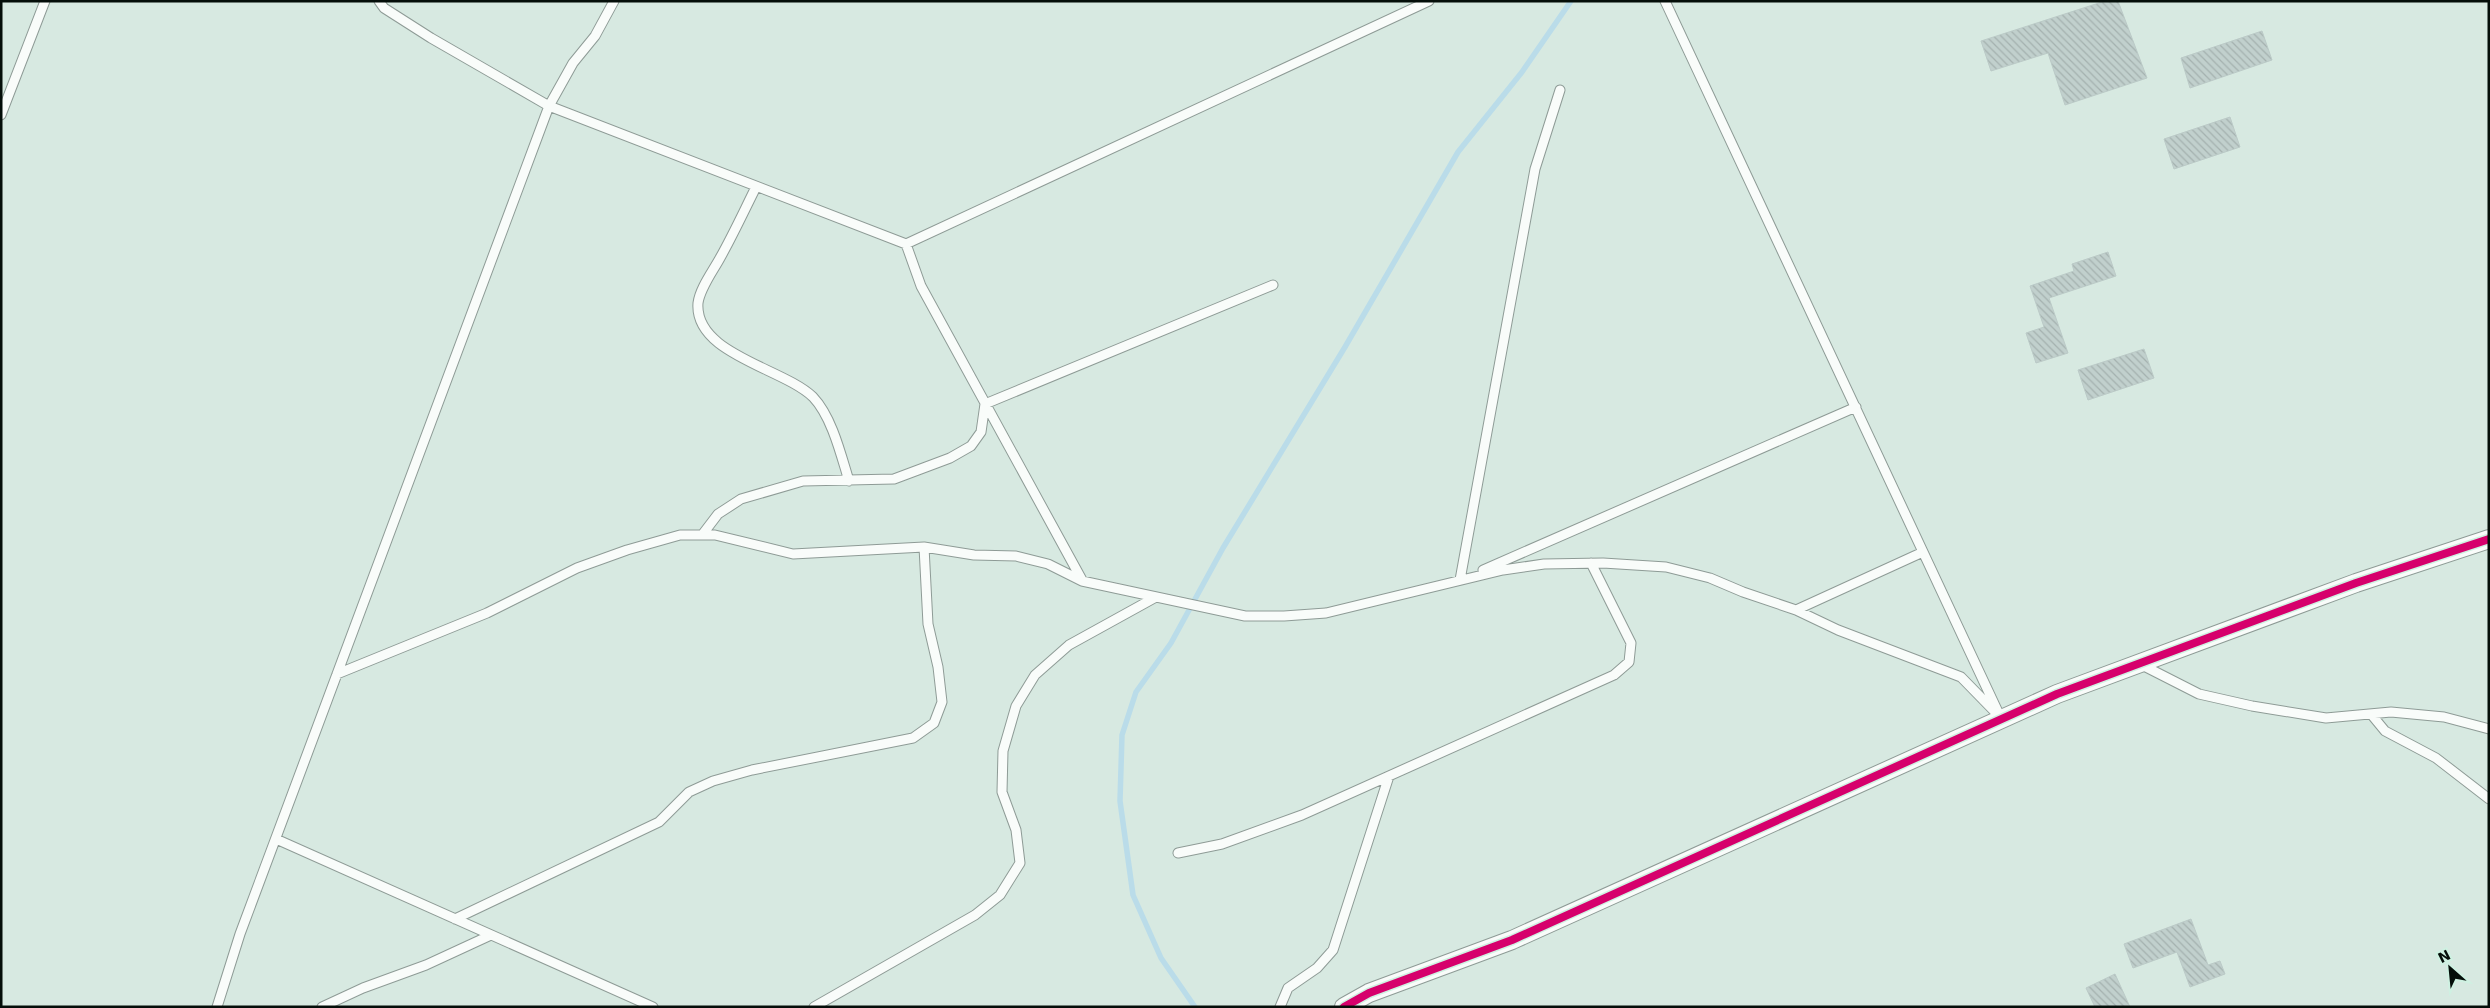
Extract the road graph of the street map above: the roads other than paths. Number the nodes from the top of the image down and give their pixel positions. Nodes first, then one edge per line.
1 (45, 1) edge
2 (379, 1) edge
3 (614, 1) edge
4 (1429, 1) edge
5 (1665, 1) edge
6 (1560, 90) dead end
7 (549, 106) junction
8 (1, 115) edge
9 (756, 187) junction
10 (906, 244) junction
11 (1273, 285) dead end
12 (985, 404) junction
13 (1856, 407) junction
14 (849, 481) junction
15 (702, 535) junction
16 (2489, 539) edge
17 (924, 546) junction
18 (1923, 552) junction
19 (1591, 563) junction
20 (1082, 580) junction
21 (1460, 580) junction
22 (1156, 597) junction
23 (1796, 610) junction
24 (2139, 664) junction
25 (337, 674) junction
26 (2371, 714) junction
27 (2002, 719) junction
28 (2489, 729) edge
29 (1389, 776) junction
30 (2489, 799) edge
31 (276, 839) junction
32 (1178, 853) dead end
33 (456, 919) junction
34 (492, 935) junction
35 (217, 1007) edge
36 (322, 1007) edge
37 (652, 1007) edge
38 (814, 1007) edge
39 (1280, 1007) edge
40 (1344, 1007) edge

1 - 8 lane
2 - 7 lane
3 - 7 lane
4 - 10 lane
5 - 13 lane
6 - 21 lane
7 - 9 lane
7 - 25 lane
9 - 10 lane
9 - 14 lane
10 - 12 lane
11 - 12 lane
12 - 14 lane
12 - 20 lane
13 - 18 lane
13 - 21 lane
14 - 15 lane
15 - 17 lane
15 - 25 lane
16 - 24 street
17 - 20 lane
17 - 33 lane
18 - 23 lane
18 - 27 lane
19 - 21 lane
19 - 23 lane
19 - 29 lane
20 - 22 lane
21 - 22 lane
22 - 38 lane
23 - 27 lane
24 - 26 lane
24 - 27 street
25 - 31 lane
26 - 28 lane
26 - 30 lane
27 - 40 street
29 - 32 lane
29 - 39 lane
31 - 33 lane
31 - 35 lane
33 - 34 lane
34 - 36 lane
34 - 37 lane

